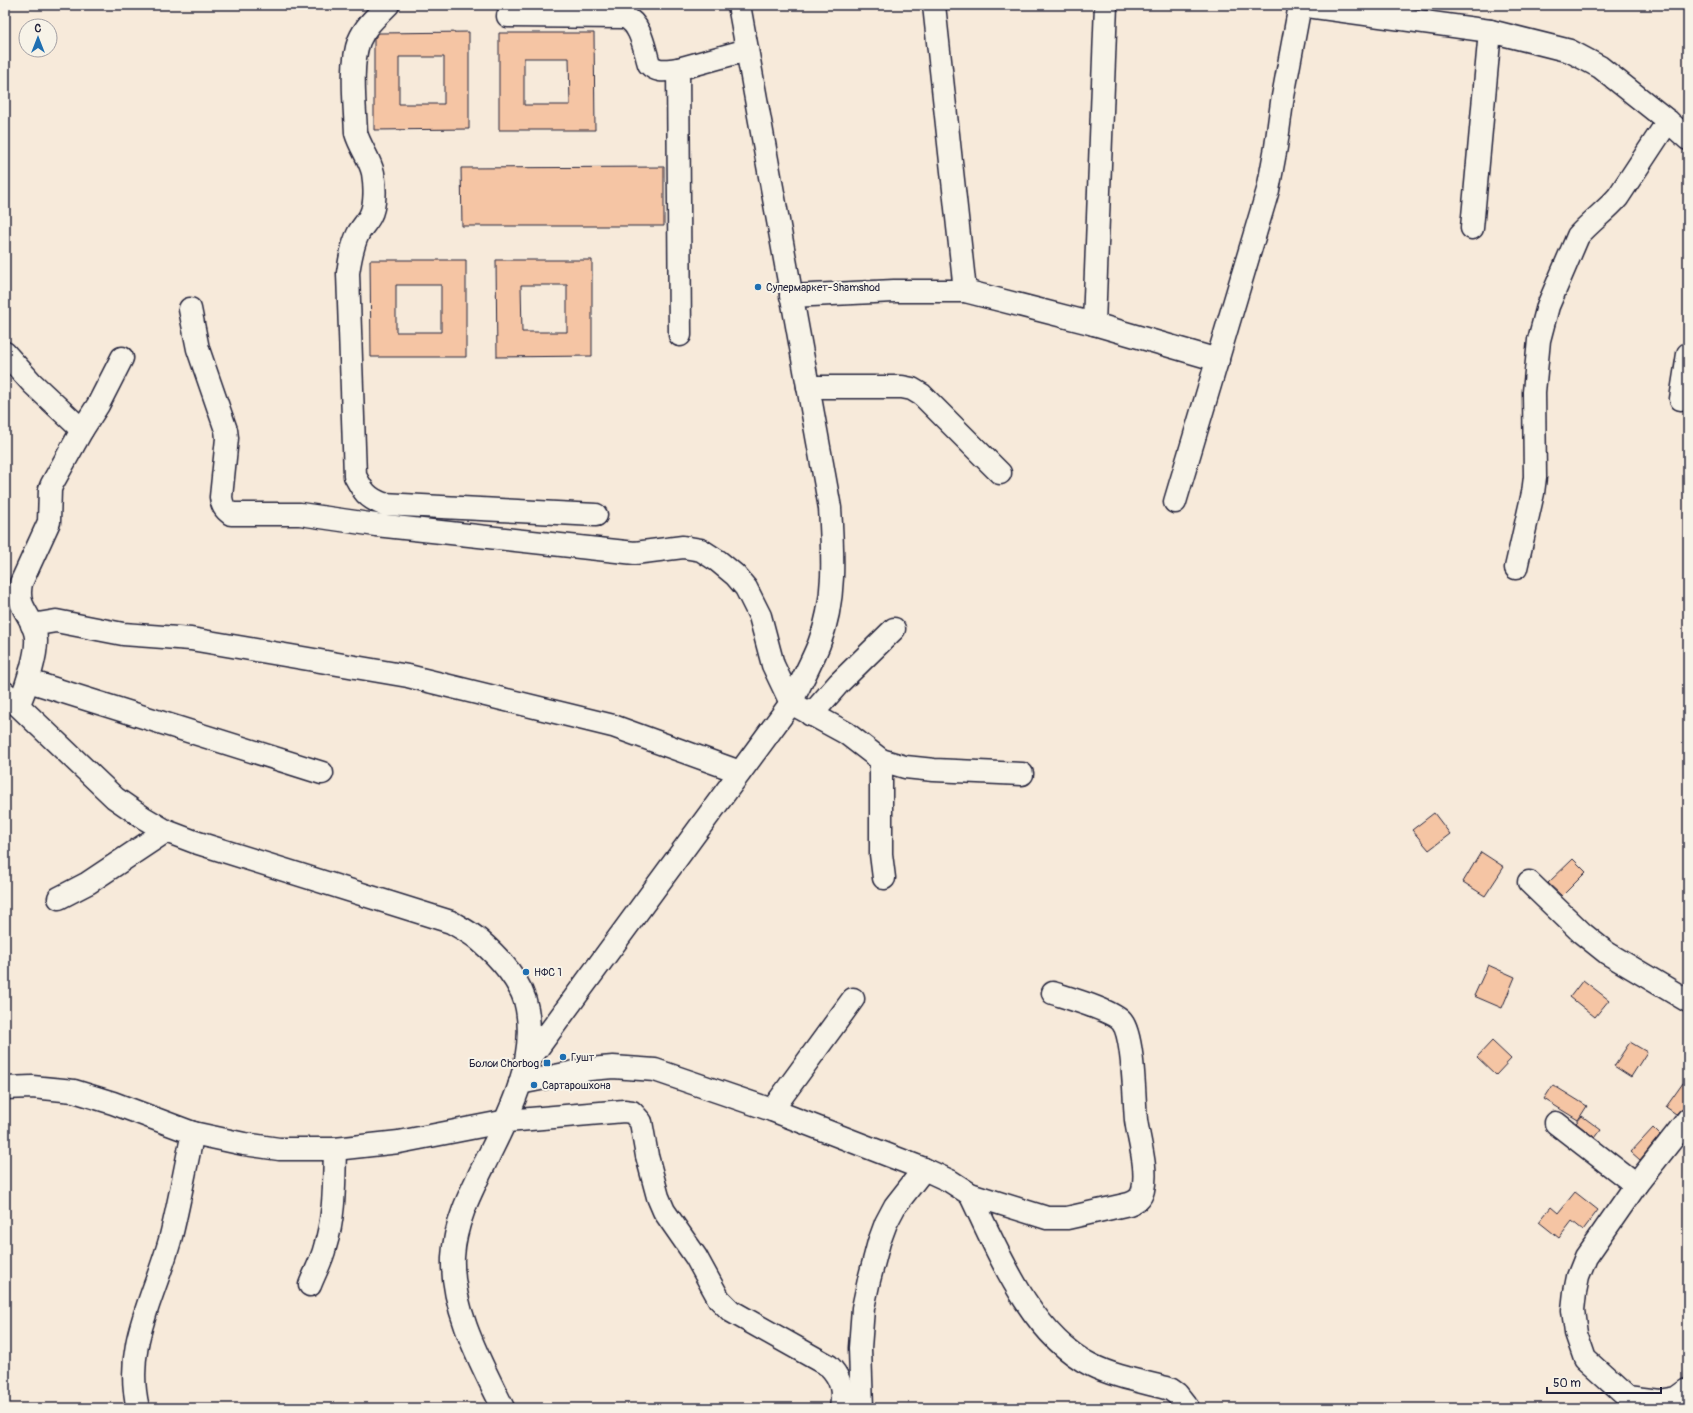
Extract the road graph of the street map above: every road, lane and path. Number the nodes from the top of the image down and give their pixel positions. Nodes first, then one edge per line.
1 (388, 5) edge
2 (739, 5) edge
3 (934, 5) edge
4 (1106, 5) edge
5 (1300, 5) edge
6 (556, 10) edge
7 (508, 16) dead end
8 (1490, 31) junction
9 (747, 50) junction
10 (678, 70) junction
11 (1668, 120) junction
12 (1688, 139) edge
13 (1472, 228) dead end
14 (965, 291) junction
15 (791, 296) junction
16 (190, 309) dead end
17 (1094, 324) junction
18 (680, 335) dead end
19 (5, 353) edge
20 (1688, 354) edge
21 (122, 358) dead end
22 (1218, 360) junction
23 (808, 387) junction
24 (1681, 398) dead end
25 (82, 430) junction
26 (1000, 473) dead end
27 (1175, 502) dead end
28 (596, 515) dead end
29 (1516, 568) dead end
30 (32, 625) junction
31 (894, 629) dead end
32 (29, 681) junction
33 (12, 699) edge
34 (791, 703) junction
35 (811, 715) junction
36 (881, 760) junction
37 (740, 772) junction
38 (322, 773) dead end
39 (1022, 774) dead end
40 (166, 832) junction
41 (884, 878) dead end
42 (1529, 882) dead end
43 (60, 898) dead end
44 (1053, 993) dead end
45 (853, 999) dead end
46 (1688, 1001) edge
47 (523, 1074) junction
48 (5, 1088) edge
49 (772, 1110) junction
50 (1688, 1119) edge
51 (506, 1121) junction
52 (1556, 1123) dead end
53 (193, 1133) junction
54 (335, 1149) junction
55 (924, 1169) junction
56 (1636, 1185) junction
57 (970, 1194) junction
58 (310, 1285) dead end
59 (1688, 1390) edge
60 (138, 1408) edge
61 (503, 1408) edge
62 (841, 1408) edge
63 (862, 1408) edge
64 (1188, 1408) edge

1 - 28 street
2 - 9 street
3 - 14 street
4 - 17 street
5 - 8 street
5 - 22 street
6 - 7 street
6 - 10 street
8 - 11 street
8 - 13 street
9 - 10 street
9 - 15 street
10 - 18 street
11 - 12 street
11 - 29 street
14 - 15 street
14 - 17 street
15 - 23 street
16 - 34 street
17 - 22 street
19 - 25 street
20 - 24 street
21 - 25 street
22 - 27 street
23 - 26 street
23 - 34 street
25 - 30 street
30 - 32 street
30 - 37 street
31 - 35 street
32 - 33 street
32 - 38 street
33 - 40 street
34 - 35 street
34 - 37 street
35 - 36 street
36 - 39 street
36 - 41 street
37 - 47 street
40 - 43 street
40 - 47 street
42 - 46 street
44 - 57 street
45 - 49 street
47 - 49 street
47 - 51 street
48 - 53 street
49 - 55 street
50 - 56 street
51 - 54 street
51 - 61 street
51 - 62 street
52 - 56 street
53 - 54 street
53 - 60 street
54 - 58 street
55 - 57 street
55 - 63 street
56 - 59 street
57 - 64 street

